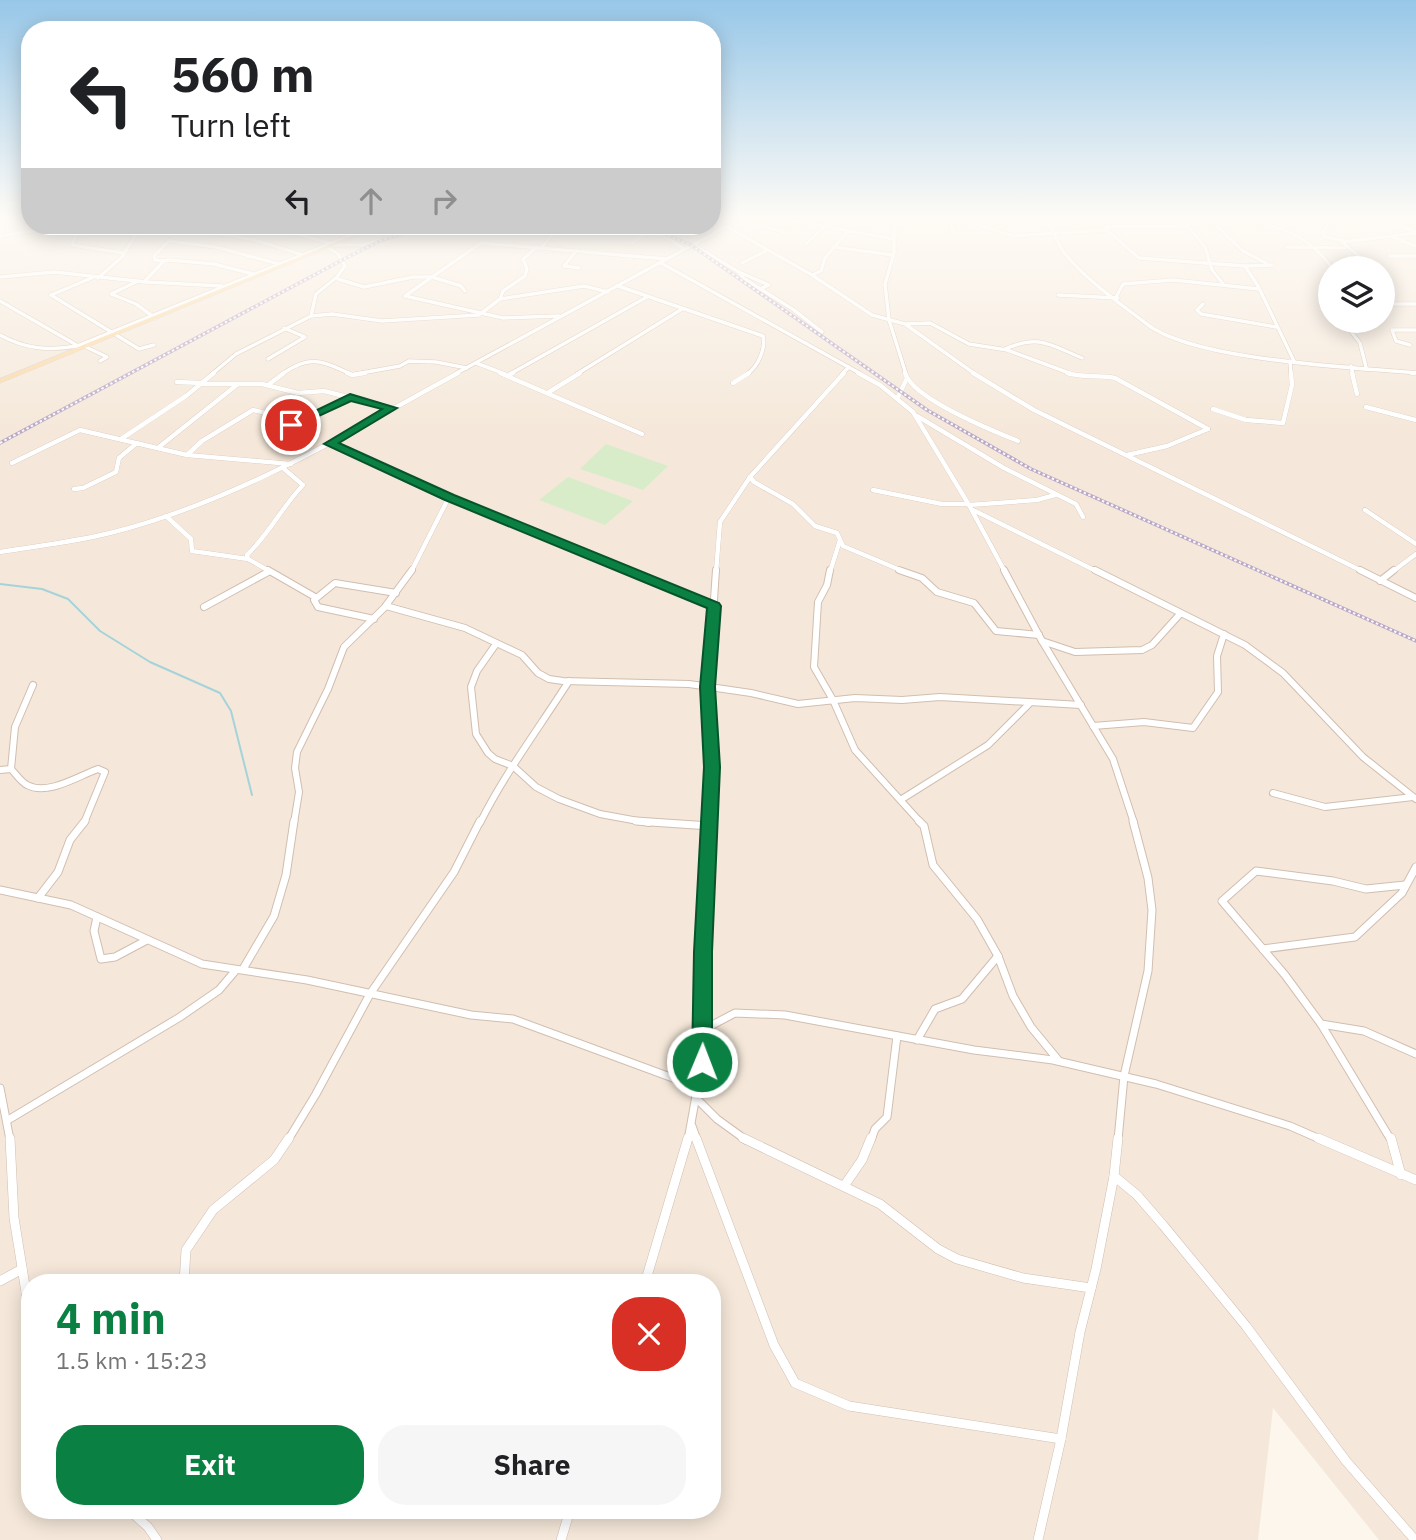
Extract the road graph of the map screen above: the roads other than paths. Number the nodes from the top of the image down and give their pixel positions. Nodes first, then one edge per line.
1 (67, 289) edge
2 (122, 289) edge
3 (223, 289) edge
4 (324, 289) edge
5 (415, 289) edge
6 (464, 289) edge
7 (505, 289) edge
8 (569, 289) edge
9 (595, 289) edge
10 (613, 289) edge
11 (626, 289) edge
12 (713, 289) edge
13 (760, 289) edge
14 (833, 289) edge
15 (887, 289) edge
16 (1107, 289) edge
17 (1120, 289) edge
18 (1259, 289) edge
19 (466, 291) dead end
20 (608, 292) junction
21 (1058, 295) dead end
22 (647, 297) junction
23 (1117, 297) junction
24 (500, 299) junction
25 (0, 301) edge
26 (1203, 304) dead end
27 (1395, 304) edge
28 (1416, 304) edge
29 (682, 309) junction
30 (481, 314) junction
31 (311, 316) junction
32 (154, 317) junction
33 (561, 317) junction
34 (890, 320) junction
35 (905, 324) junction
36 (1276, 327) junction
37 (284, 328) junction
38 (1416, 330) edge
39 (822, 332) dead end
40 (1353, 333) edge
41 (112, 334) junction
42 (0, 335) edge
43 (154, 345) dead end
44 (1410, 345) dead end
45 (82, 347) junction
46 (1003, 349) junction
47 (1082, 358) dead end
48 (268, 359) dead end
49 (100, 361) dead end
50 (1292, 361) junction
51 (475, 363) junction
52 (1351, 366) junction
53 (849, 367) junction
54 (1366, 367) junction
55 (467, 368) junction
56 (1416, 373) edge
57 (507, 376) junction
58 (907, 378) junction
59 (0, 381) edge
60 (177, 382) dead end
61 (201, 383) junction
62 (733, 383) dead end
63 (238, 384) junction
64 (268, 385) junction
65 (549, 392) junction
66 (1357, 394) dead end
67 (350, 397) junction
68 (898, 397) junction
69 (1366, 407) dead end
70 (391, 408) junction
71 (1213, 409) dead end
72 (915, 415) junction
73 (1416, 421) edge
74 (642, 434) dead end
75 (121, 439) junction
76 (1018, 442) dead end
77 (137, 443) junction
78 (330, 444) junction
79 (159, 447) junction
80 (187, 454) junction
81 (1127, 455) junction
82 (12, 463) dead end
83 (293, 464) junction
84 (284, 469) junction
85 (750, 477) junction
86 (74, 489) dead end
87 (873, 490) dead end
88 (1055, 495) junction
89 (449, 497) junction
90 (970, 506) junction
91 (1365, 510) dead end
92 (166, 516) junction
93 (1083, 517) dead end
94 (840, 540) junction
95 (1416, 544) edge
96 (0, 552) edge
97 (1416, 554) edge
98 (248, 559) junction
99 (268, 572) junction
100 (1380, 581) junction
101 (396, 593) junction
102 (315, 597) junction
103 (1416, 598) edge
104 (386, 606) junction
105 (714, 606) junction
106 (204, 607) dead end
107 (1180, 614) junction
108 (374, 619) junction
109 (1224, 634) junction
110 (1040, 638) junction
111 (496, 644) junction
112 (569, 681) junction
113 (33, 685) dead end
114 (708, 687) junction
115 (833, 700) junction
116 (1029, 704) junction
117 (1081, 705) junction
118 (1093, 726) junction
119 (514, 765) junction
120 (11, 769) junction
121 (0, 770) edge
122 (1273, 793) dead end
123 (1415, 798) edge
124 (902, 799) junction
125 (709, 826) junction
126 (1416, 867) edge
127 (1405, 885) junction
128 (0, 890) edge
129 (38, 898) junction
130 (97, 917) junction
131 (147, 940) junction
132 (1263, 949) junction
133 (998, 956) junction
134 (239, 970) junction
135 (370, 994) junction
136 (1321, 1024) junction
137 (703, 1030) junction
138 (897, 1036) junction
139 (917, 1040) junction
140 (1416, 1054) edge
141 (1059, 1062) junction
142 (701, 1071) junction
143 (1124, 1076) junction
144 (681, 1081) junction
145 (0, 1088) edge
146 (698, 1097) junction
147 (8, 1120) junction
148 (692, 1126) junction
149 (1401, 1175) junction
150 (1114, 1176) junction
151 (1416, 1180) edge
152 (844, 1186) junction
153 (22, 1269) junction
154 (23, 1274) edge
155 (185, 1274) edge
156 (648, 1274) edge
157 (0, 1281) edge
158 (1091, 1288) junction
159 (1061, 1439) junction
160 (139, 1519) edge
161 (567, 1519) edge
162 (157, 1540) edge
163 (561, 1540) edge
164 (1038, 1540) edge
165 (1415, 1540) edge

1 - 41 street
2 - 32 street
3 - 32 main road
4 - 31 street
5 - 30 street
6 - 19 street
7 - 24 street
8 - 24 street
9 - 20 street
10 - 20 street
11 - 22 street
12 - 53 street
13 - 39 street
14 - 34 street
15 - 34 street
16 - 23 street
17 - 23 street
18 - 36 street
20 - 33 street
21 - 23 street
22 - 29 street
22 - 57 street
23 - 50 street
24 - 30 street
25 - 45 street
26 - 36 street
27 - 28 street
29 - 62 street
29 - 65 street
30 - 31 street
30 - 33 street
31 - 37 street
32 - 41 main road
33 - 51 street
34 - 35 street
34 - 58 street
35 - 46 street
35 - 81 street
36 - 50 street
37 - 48 street
37 - 61 street
38 - 44 street
40 - 54 street
41 - 43 street
41 - 45 main road
42 - 45 street
45 - 49 street
45 - 59 main road
46 - 47 street
46 - 81 street
50 - 52 street
50 - 71 street
51 - 55 street
51 - 57 street
52 - 54 street
52 - 66 street
53 - 68 street
53 - 85 street
54 - 56 street
55 - 64 street
55 - 70 street
57 - 65 street
58 - 68 street
58 - 76 street
60 - 61 street
61 - 63 street
61 - 75 street
63 - 64 street
63 - 79 street
64 - 67 street
65 - 74 street
67 - 70 street
67 - 80 street
68 - 72 street
69 - 73 street
70 - 78 street
72 - 88 street
72 - 90 street
75 - 77 street
75 - 82 street
77 - 79 street
77 - 86 street
78 - 83 street
78 - 89 street
79 - 80 street
80 - 83 street
81 - 100 street
83 - 84 street
84 - 92 street
84 - 98 street
85 - 94 street
85 - 105 street
87 - 90 street
88 - 90 street
88 - 93 street
89 - 101 street
89 - 105 street
90 - 107 street
90 - 110 street
91 - 95 street
92 - 96 street
92 - 98 street
94 - 110 street
94 - 115 street
97 - 100 street
98 - 99 street
99 - 102 street
99 - 106 street
100 - 103 street
101 - 102 street
101 - 104 street
102 - 108 street
104 - 108 street
104 - 111 street
105 - 114 street
107 - 109 street
107 - 110 street
108 - 134 street
109 - 118 street
109 - 123 street
110 - 117 street
111 - 112 street
111 - 119 street
112 - 114 street
112 - 119 street
113 - 120 street
114 - 115 street
114 - 125 street
115 - 116 street
115 - 124 street
116 - 117 street
116 - 124 street
117 - 118 street
118 - 143 street
119 - 125 street
119 - 135 street
120 - 121 street
120 - 129 street
122 - 123 street
124 - 133 street
125 - 137 street
126 - 127 street
127 - 132 street
127 - 132 street
128 - 129 street
129 - 130 street
130 - 131 street
130 - 131 street
131 - 134 street
132 - 136 street
133 - 139 street
133 - 141 street
134 - 135 street
134 - 147 street
135 - 144 street
135 - 155 street
136 - 140 street
136 - 149 street
137 - 138 street
137 - 142 street
138 - 139 street
138 - 152 street
139 - 141 street
141 - 143 street
142 - 144 street
142 - 146 street
143 - 149 street
143 - 150 street
144 - 146 street
145 - 147 street
146 - 148 street
146 - 152 street
147 - 153 street
148 - 156 street
148 - 159 street
149 - 151 street
150 - 158 street
150 - 165 street
152 - 158 street
153 - 154 street
153 - 157 street
158 - 159 street
159 - 164 street
160 - 162 street
161 - 163 street

